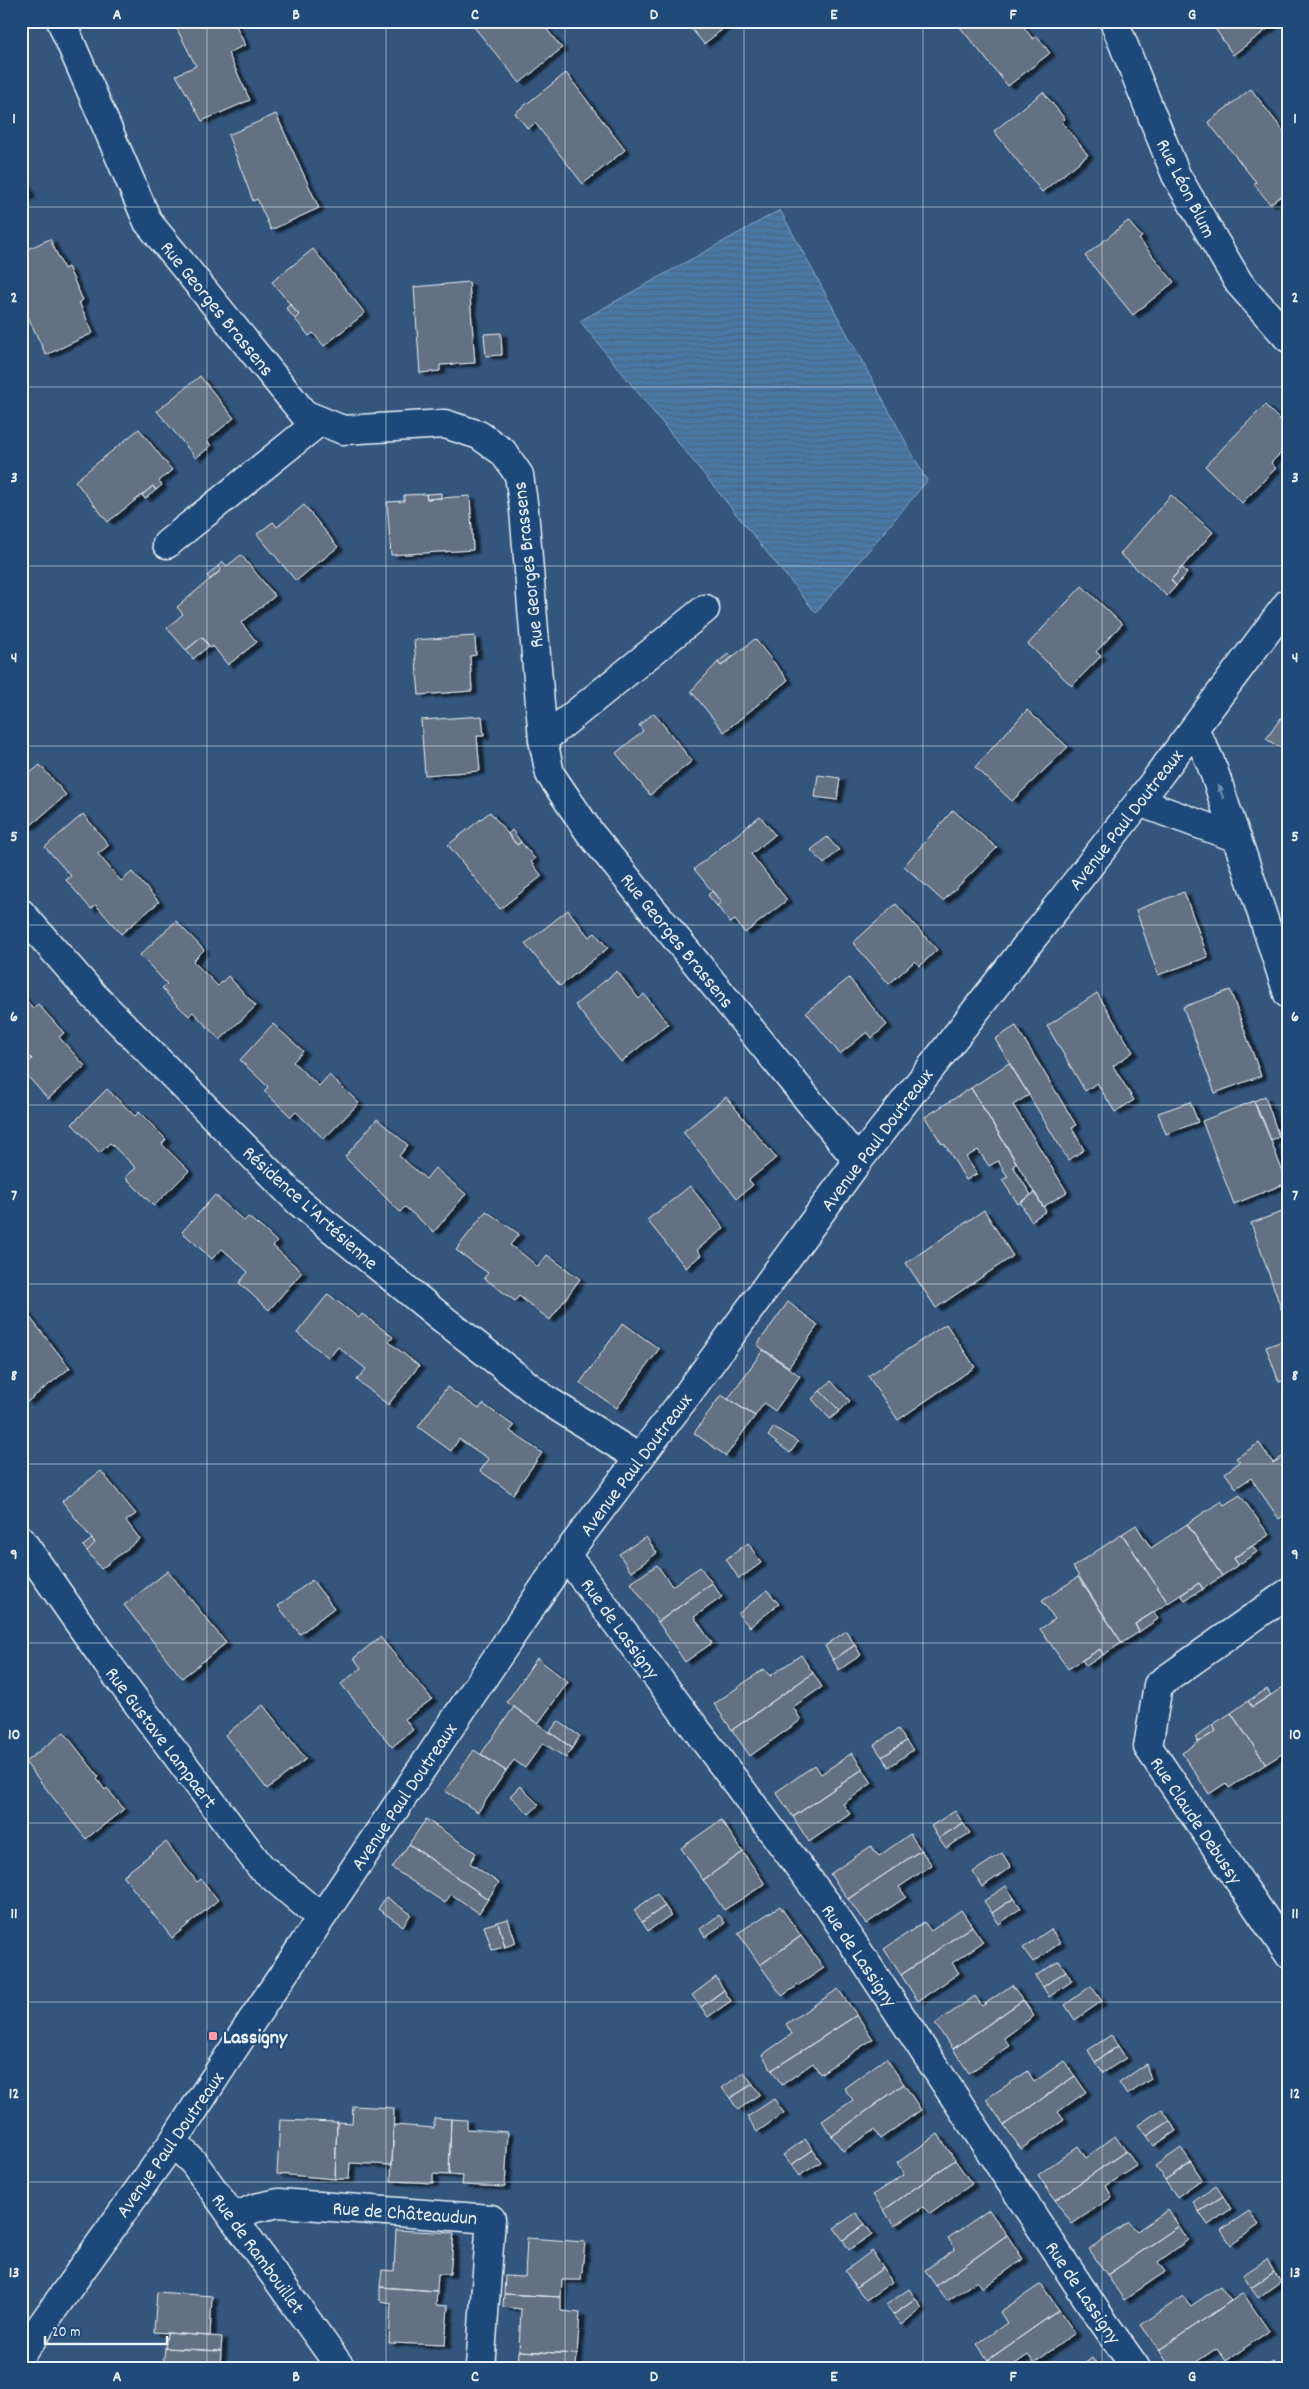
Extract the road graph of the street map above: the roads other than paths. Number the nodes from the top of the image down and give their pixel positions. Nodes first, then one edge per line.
1 (61, 21) edge
2 (1114, 21) edge
3 (1288, 338) edge
4 (320, 421) junction
5 (167, 544) dead end
6 (1288, 603) edge
7 (705, 609) dead end
8 (1193, 731) junction
9 (543, 740) junction
10 (1139, 802) junction
11 (1237, 838) junction
12 (21, 913) edge
13 (1288, 994) edge
14 (858, 1161) junction
15 (639, 1458) junction
16 (21, 1540) edge
17 (566, 1554) junction
18 (1288, 1593) edge
19 (321, 1918) junction
20 (1288, 1953) edge
21 (173, 2142) junction
22 (233, 2218) junction
23 (21, 2354) edge
24 (341, 2368) edge
25 (480, 2368) edge
26 (1136, 2368) edge

1 - 4 street, Rue Georges Brassens
2 - 3 street, Rue Léon Blum
4 - 5 street
4 - 9 street, Rue Georges Brassens
6 - 8 street, Avenue Paul Doutreaux
7 - 9 street
8 - 10 street, Avenue Paul Doutreaux
11 -> 8 street
9 - 14 street, Rue Georges Brassens
10 - 11 street
10 - 14 street, Avenue Paul Doutreaux
11 - 13 street
12 - 15 street, Résidence L'Artésienne
14 - 15 street, Avenue Paul Doutreaux
15 - 17 street, Avenue Paul Doutreaux
16 - 19 street, Rue Gustave Lampaert
17 - 19 street, Avenue Paul Doutreaux
17 - 26 street, Rue de Lassigny
18 - 20 street, Rue Claude Debussy
19 - 21 street, Avenue Paul Doutreaux
21 - 22 street, Rue de Rambouillet
21 - 23 street, Avenue Paul Doutreaux
22 - 24 street, Rue de Rambouillet
22 - 25 street, Rue de Châteaudun

